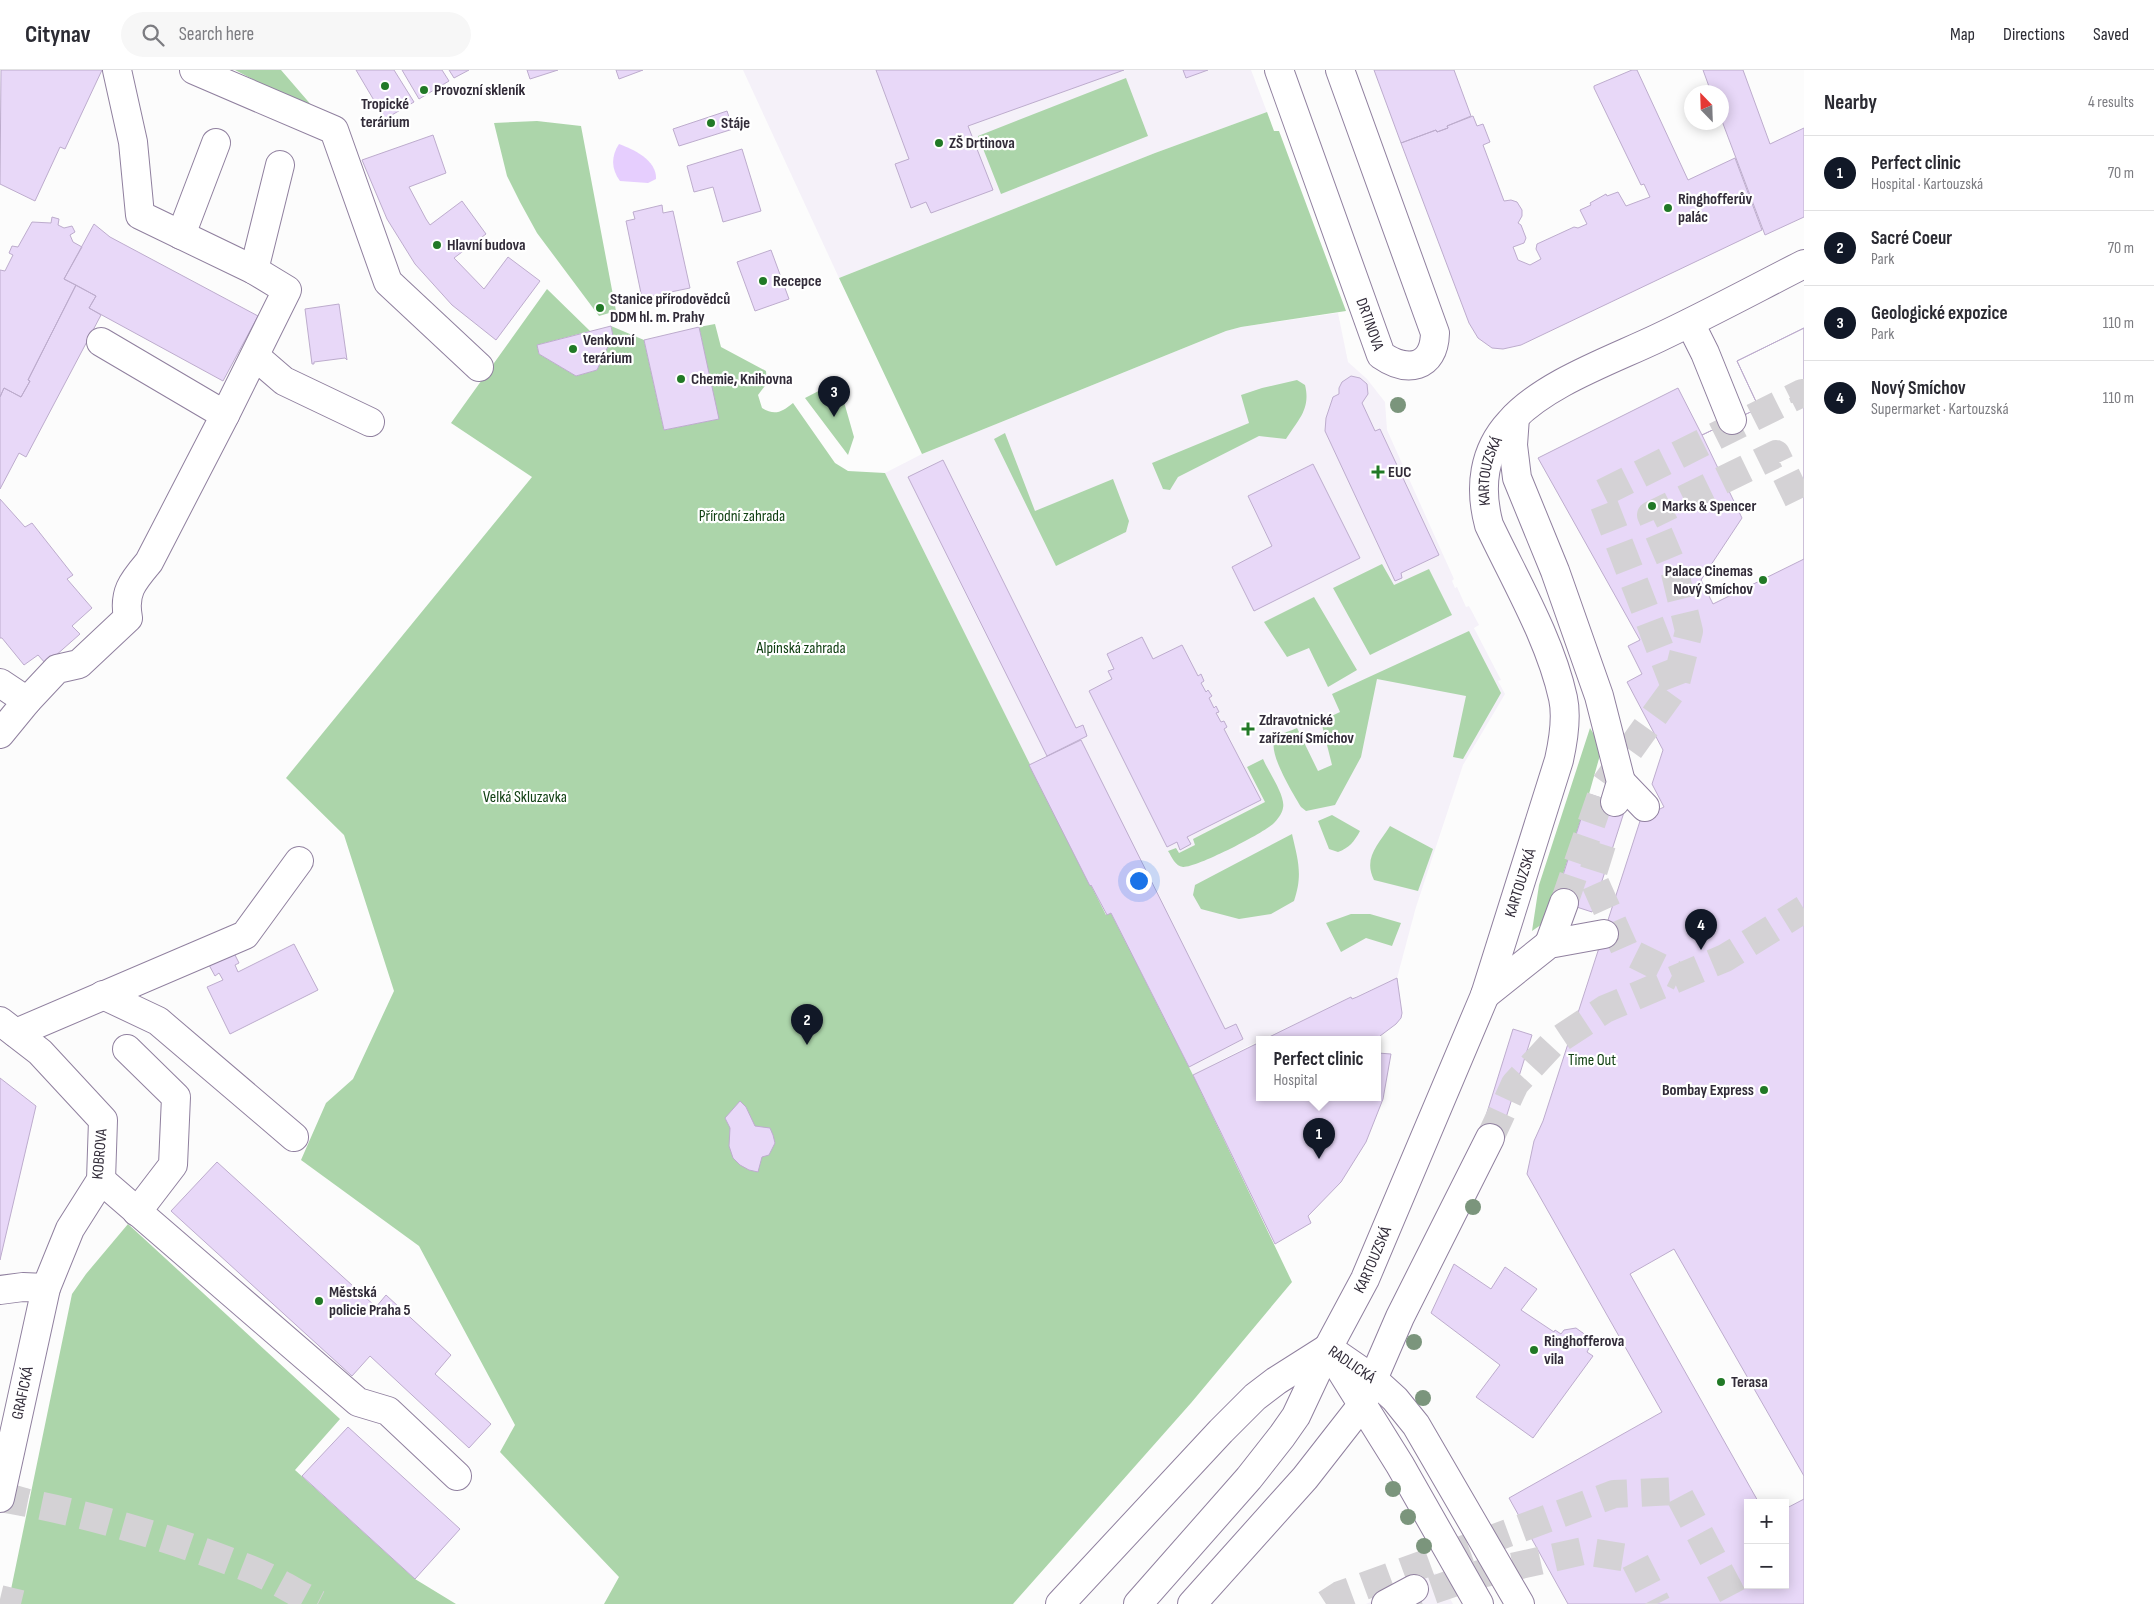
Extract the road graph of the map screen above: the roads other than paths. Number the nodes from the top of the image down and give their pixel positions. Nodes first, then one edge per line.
1 (117, 70) edge
2 (194, 70) edge
3 (1279, 70) edge
4 (1340, 70) edge
5 (216, 143) dead end
6 (280, 165) dead end
7 (181, 235) junction
8 (1804, 264) edge
9 (254, 270) junction
10 (1690, 322) junction
11 (101, 342) dead end
12 (255, 356) junction
13 (479, 367) dead end
14 (225, 415) junction
15 (1515, 417) junction
16 (1732, 420) dead end
17 (370, 422) dead end
18 (0, 683) edge
19 (27, 701) junction
20 (0, 734) edge
21 (1645, 807) dead end
22 (299, 861) dead end
23 (1564, 903) tunnel mouth
24 (1604, 934) dead end
25 (1549, 944) junction
26 (103, 995) junction
27 (1485, 995) junction
28 (8, 1027) edge
29 (127, 1049) dead end
30 (294, 1138) dead end
31 (1490, 1138) tunnel mouth
32 (101, 1180) junction
33 (137, 1212) junction
34 (17, 1286) edge
35 (1328, 1348) junction
36 (1373, 1380) junction
37 (1362, 1405) junction
38 (457, 1476) dead end
39 (0, 1498) edge
40 (1414, 1589) dead end
41 (1060, 1604) edge
42 (1138, 1604) edge
43 (1192, 1604) edge
44 (1386, 1604) edge
45 (1479, 1604) edge
46 (1520, 1604) edge

1 - 7 main road
2 - 13 main road
3 - 4 main road, DRTINOVA
5 - 7 main road
6 - 9 main road
7 - 9 main road
8 - 10 main road, KARTOUZSKÁ
9 - 12 main road
10 - 15 main road, KARTOUZSKÁ
10 - 16 main road
11 - 14 main road
12 - 14 main road
12 - 17 main road
14 - 19 main road
15 - 21 main road
15 - 27 main road, KARTOUZSKÁ
18 - 19 main road
19 - 20 main road
22 - 26 main road
23 - 25 main road
24 - 25 main road
25 - 27 main road
26 - 28 main road
26 - 30 main road
27 - 35 main road, KARTOUZSKÁ
28 - 32 main road, KOBROVA
29 - 33 main road
31 - 36 main road
32 - 33 main road
32 - 34 main road, KOBROVA
33 - 38 main road
34 - 39 main road, GRAFICKÁ
35 - 36 main road, RADLICKÁ
35 - 37 main road, RADLICKÁ
35 - 41 main road
35 - 42 main road, KARTOUZSKÁ
36 - 37 main road
36 - 46 main road, RADLICKÁ
37 - 43 main road
37 - 45 main road, RADLICKÁ
40 - 44 main road

